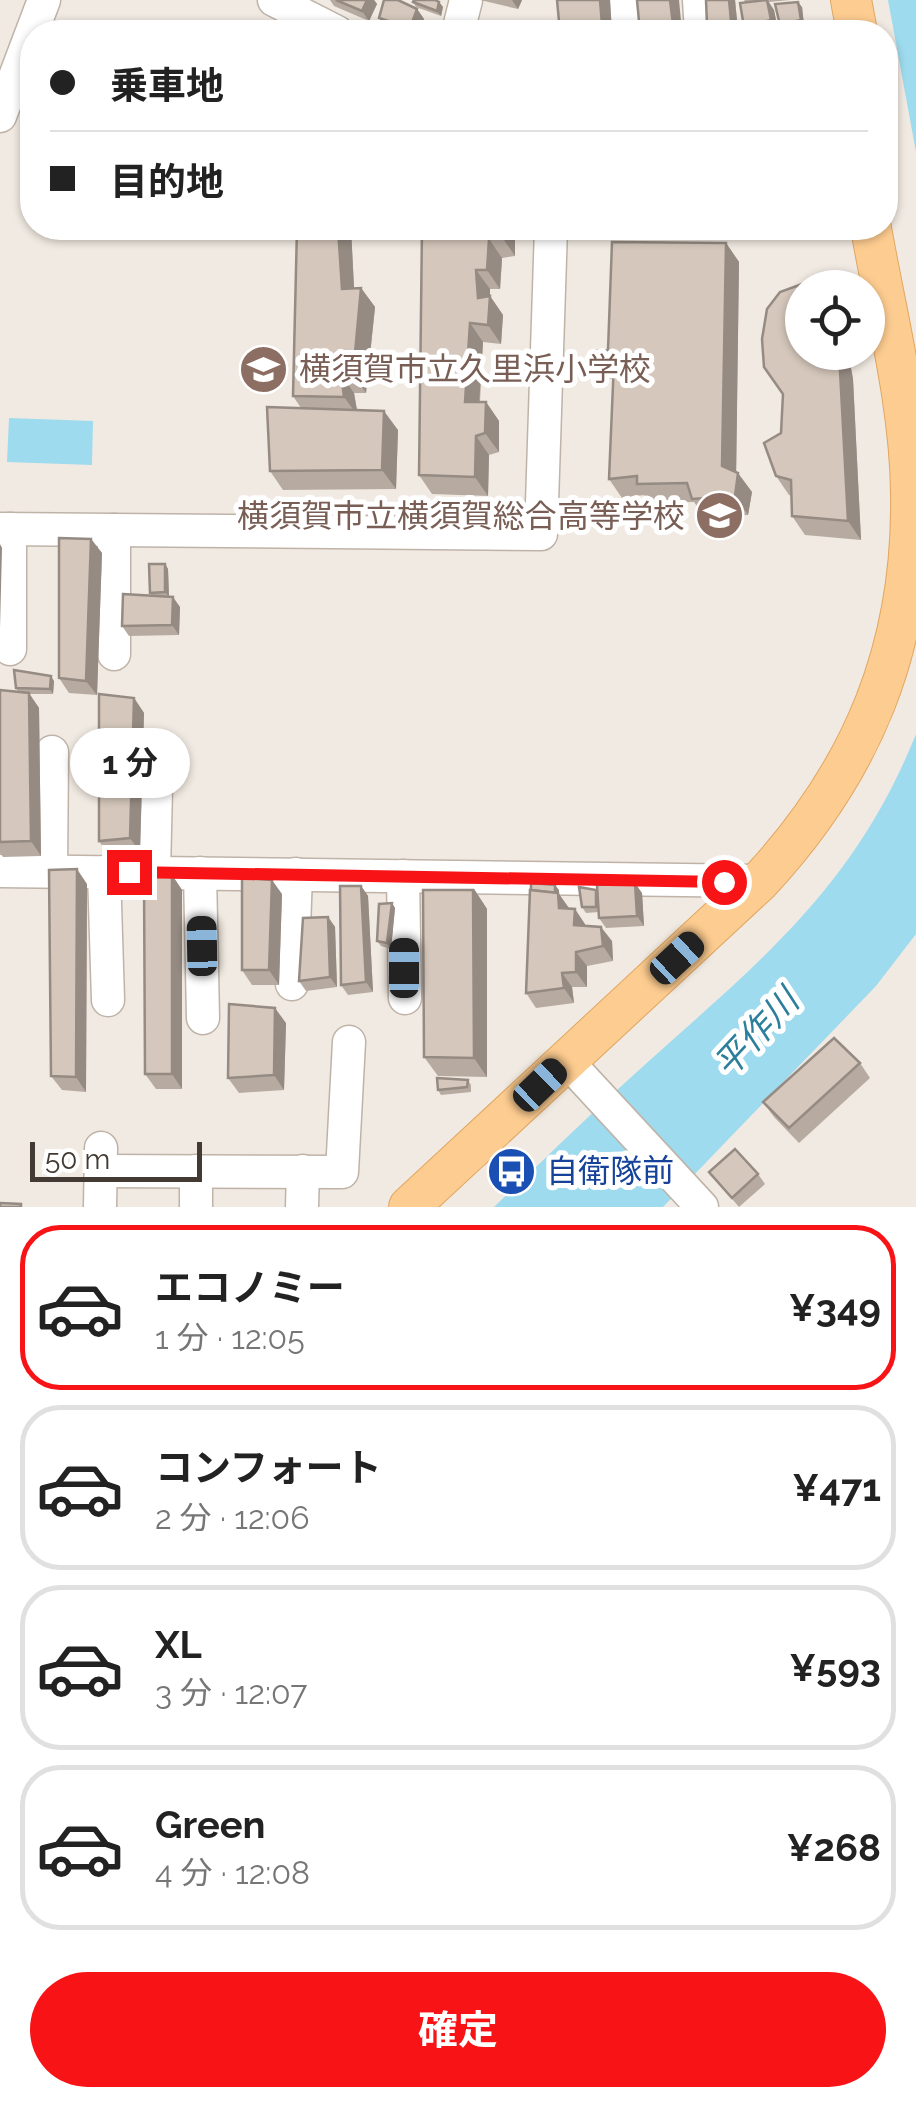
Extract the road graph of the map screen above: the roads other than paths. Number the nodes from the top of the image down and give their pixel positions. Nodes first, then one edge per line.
1 (294, 4) edge
2 (319, 20) edge
3 (20, 63) edge
4 (0, 116) edge
5 (551, 240) edge
6 (873, 240) edge
7 (894, 240) edge
8 (916, 354) edge
9 (5, 528) edge
10 (114, 530) junction
11 (10, 649) dead end
12 (916, 653) edge
13 (114, 654) dead end
14 (157, 747) dead end
15 (52, 752) dead end
16 (0, 870) edge
17 (51, 871) junction
18 (104, 872) junction
19 (154, 872) junction
20 (200, 873) junction
21 (296, 874) junction
22 (403, 876) junction
23 (760, 881) junction
24 (292, 984) dead end
25 (405, 998) dead end
26 (108, 1000) dead end
27 (203, 1018) dead end
28 (349, 1042) dead end
29 (582, 1078) junction
30 (196, 1171) junction
31 (302, 1172) junction
32 (695, 1199) edge
33 (100, 1207) edge
34 (196, 1207) edge
35 (302, 1207) edge
36 (409, 1207) edge
37 (446, 1207) edge

1 - 2 street
3 - 4 street
5 - 10 street
6 - 23 main road
7 - 8 main road
9 - 10 street
9 - 11 street
10 - 13 street
12 - 29 main road
14 - 19 street
15 - 17 street
16 - 17 street
17 - 18 street
18 - 19 street
18 - 26 street
19 - 20 street
20 - 21 street
20 - 27 street
21 - 22 street
21 - 24 street
22 - 23 street
22 - 25 street
23 - 29 main road
28 - 31 street
29 - 32 street
29 - 36 main road
29 - 37 main road
30 - 31 street
30 - 33 street
30 - 34 street
31 - 35 street

